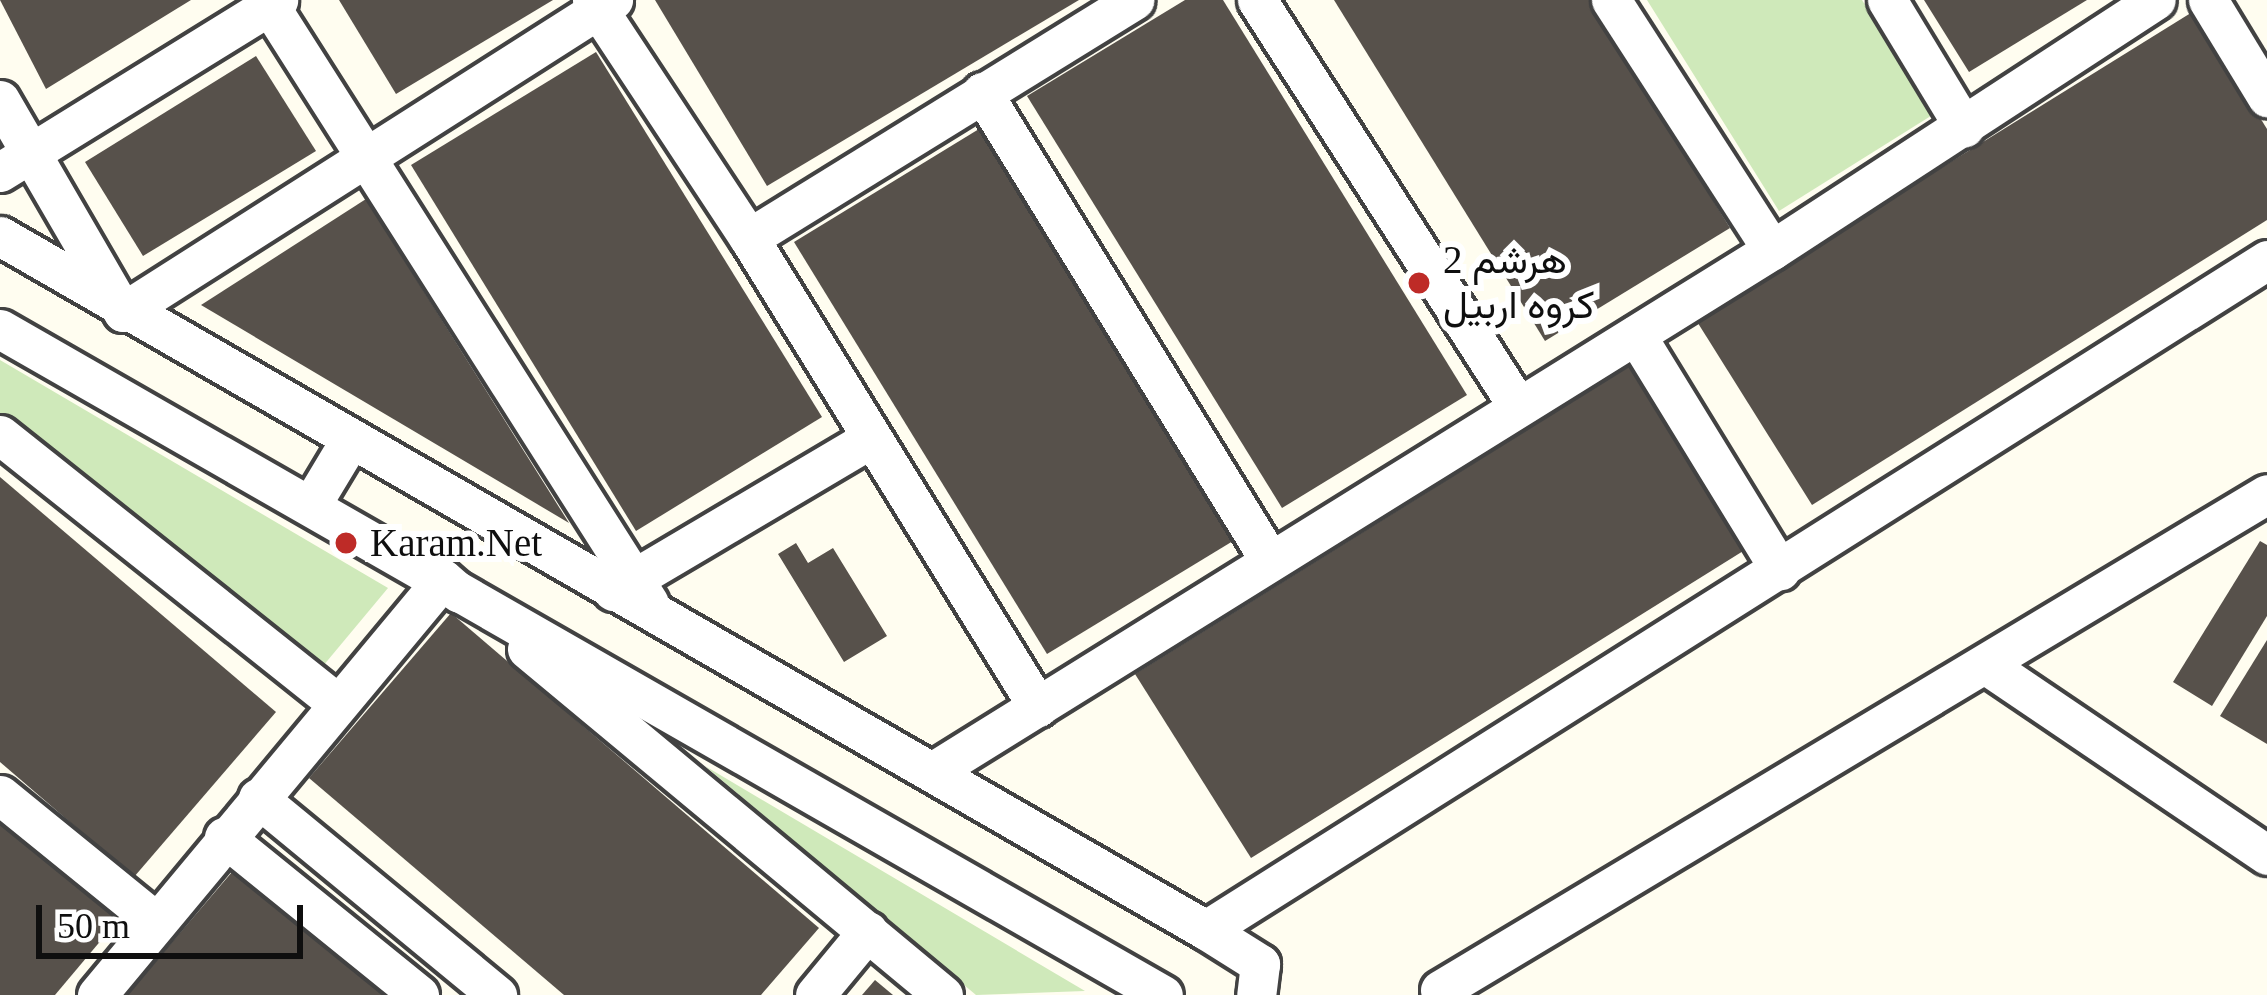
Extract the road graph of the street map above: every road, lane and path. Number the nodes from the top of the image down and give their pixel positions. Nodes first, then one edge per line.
1 (1134, 0) edge
2 (1257, 0) edge
3 (1611, 0) edge
4 (1887, 0) edge
5 (2156, 0) edge
6 (2209, 0) edge
7 (271, 2) edge
8 (601, 3) edge
9 (982, 92) junction
10 (2267, 98) edge
11 (0, 100) edge
12 (1964, 127) junction
13 (365, 157) junction
14 (16, 162) edge
15 (0, 236) edge
16 (749, 238) junction
17 (1772, 250) junction
18 (2267, 260) edge
19 (124, 312) junction
20 (0, 329) edge
21 (1636, 335) junction
22 (1519, 407) junction
23 (0, 435) edge
24 (350, 440) junction
25 (867, 441) junction
26 (2267, 494) edge
27 (310, 505) junction
28 (1268, 560) junction
29 (1780, 570) junction
30 (443, 580) junction
31 (622, 586) junction
32 (1988, 666) junction
33 (335, 701) junction
34 (1038, 707) junction
35 (932, 772) junction
36 (0, 795) edge
37 (258, 798) junction
38 (224, 837) junction
39 (2267, 855) edge
40 (155, 921) junction
41 (1206, 930) junction
42 (868, 931) junction
43 (1115, 984) edge
44 (1440, 990) dead end
45 (97, 995) edge
46 (419, 995) edge
47 (497, 995) edge
48 (815, 995) edge
49 (943, 995) edge
50 (1162, 995) edge
51 (1256, 995) edge

1 - 9 street
2 - 22 street
3 - 17 street
4 - 12 street
5 - 12 street
6 - 10 street
7 - 13 street
7 - 14 street
8 - 13 street
8 - 16 street
9 - 16 street
9 - 28 street
11 - 14 street
12 - 17 street
13 - 19 street
13 - 31 street
14 - 19 street
15 - 19 street
16 - 25 street
17 - 21 street
18 - 29 street
19 - 24 street
20 - 27 street
21 - 22 street
21 - 29 street
22 - 28 street
23 - 33 street
24 - 27 street
24 - 31 street
25 - 31 street
25 - 34 street
26 - 32 street
27 - 30 street
28 - 34 street
29 - 41 street
30 - 33 street
30 - 42 street
30 - 43 street
31 - 35 street
32 - 39 street
32 - 44 street
33 - 37 street
34 - 35 street
35 - 41 street
36 - 40 street
37 - 38 street
37 - 47 street
38 - 40 street
38 - 46 street
40 - 45 street
41 - 51 street
42 - 48 street
42 - 49 street
43 - 50 street

